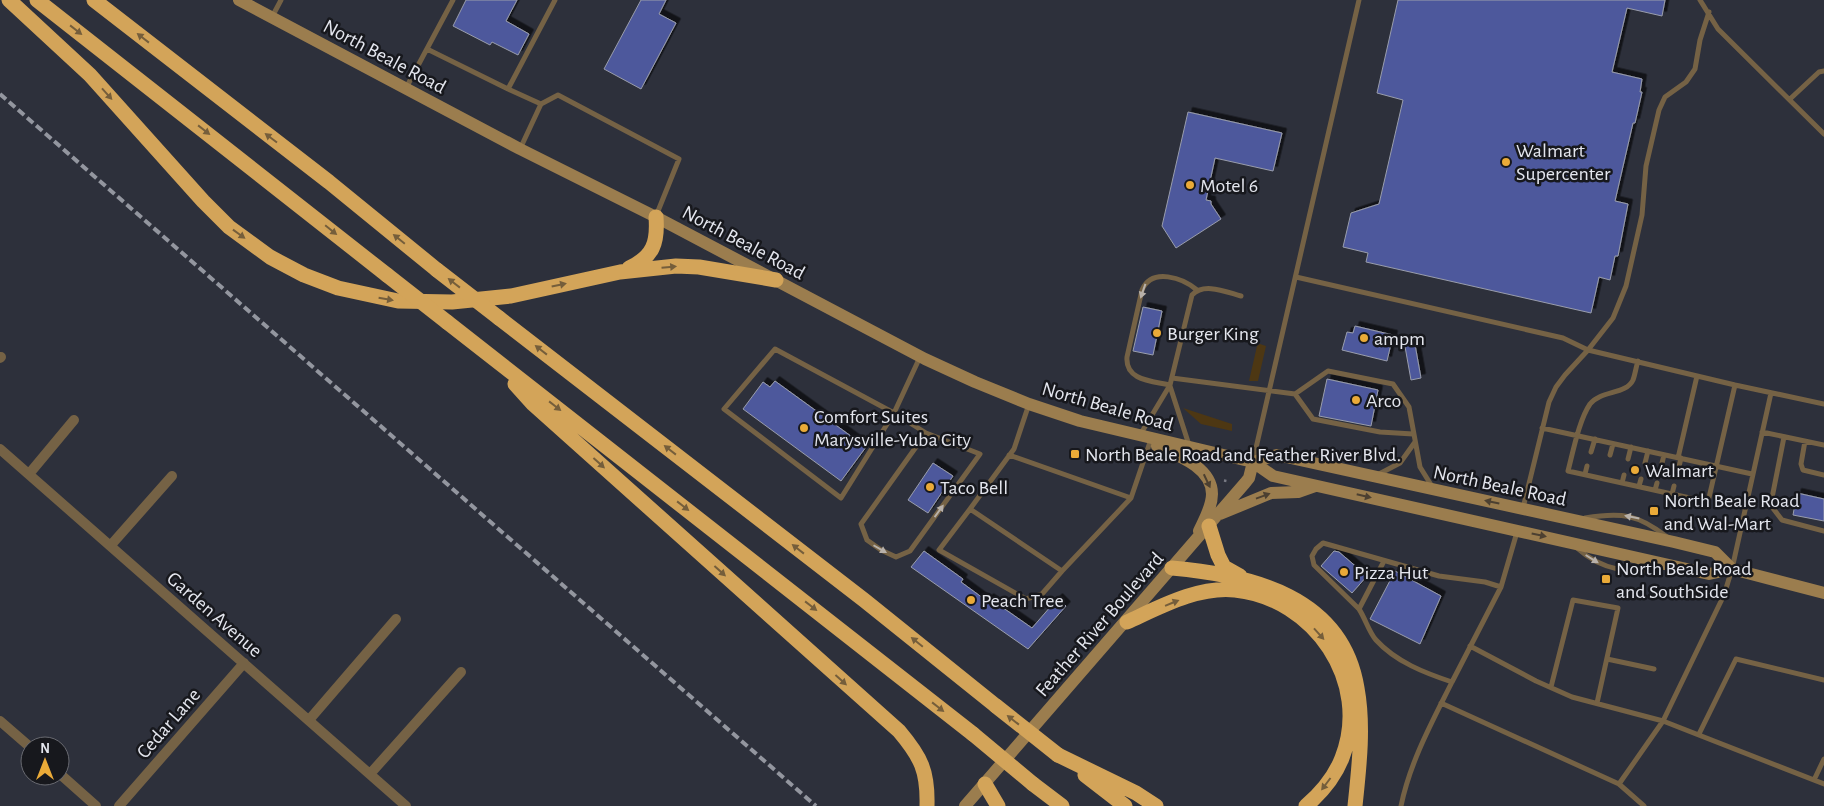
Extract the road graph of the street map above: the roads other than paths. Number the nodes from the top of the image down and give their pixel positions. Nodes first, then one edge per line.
1 (9, 0) edge
2 (37, 0) edge
3 (94, 0) edge
4 (239, 0) edge
5 (281, 0) edge
6 (453, 0) edge
7 (556, 0) edge
8 (1359, 0) edge
9 (1700, 0) edge
10 (1709, 12) junction
11 (271, 17) junction
12 (427, 49) junction
13 (1824, 71) edge
14 (406, 89) junction
15 (508, 89) junction
16 (1790, 99) junction
17 (541, 104) junction
18 (1824, 134) edge
19 (520, 149) junction
20 (656, 217) junction
21 (620, 272) junction
22 (1296, 278) junction
23 (776, 280) junction
24 (1197, 290) junction
25 (1241, 296) dead end
26 (1588, 350) junction
27 (490, 355) junction
28 (920, 357) junction
29 (1638, 362) junction
30 (1697, 376) junction
31 (1172, 378) junction
32 (1170, 385) junction
33 (1735, 385) junction
34 (1270, 391) junction
35 (1770, 393) junction
36 (1295, 394) junction
37 (1029, 404) junction
38 (1824, 404) edge
39 (894, 413) junction
40 (74, 420) dead end
41 (1542, 428) junction
42 (1762, 432) junction
43 (926, 433) junction
44 (1413, 434) junction
45 (1576, 435) junction
46 (1784, 436) junction
47 (1144, 439) junction
48 (1595, 439) junction
49 (1805, 441) junction
50 (1414, 442) junction
51 (1613, 444) junction
52 (1824, 445) edge
53 (1631, 447) junction
54 (1190, 448) junction
55 (0, 449) edge
56 (1648, 451) junction
57 (1591, 452) dead end
58 (1010, 455) junction
59 (1664, 455) junction
60 (1610, 456) dead end
61 (1680, 458) junction
62 (1628, 459) dead end
63 (1253, 462) junction
64 (1645, 463) dead end
65 (1587, 466) dead end
66 (1716, 466) junction
67 (1661, 467) dead end
68 (1606, 471) dead end
69 (1678, 471) dead end
70 (29, 474) junction
71 (1585, 474) junction
72 (1752, 474) junction
73 (1824, 474) edge
74 (1624, 475) dead end
75 (172, 476) dead end
76 (1374, 477) junction
77 (1604, 479) junction
78 (1641, 479) dead end
79 (1622, 482) junction
80 (1657, 482) dead end
81 (1316, 486) junction
82 (1639, 486) junction
83 (1674, 486) dead end
84 (1435, 490) junction
85 (1656, 490) junction
86 (1672, 494) junction
87 (1132, 498) junction
88 (1523, 508) junction
89 (970, 509) junction
90 (1214, 521) junction
91 (1517, 531) junction
92 (1824, 531) edge
93 (1194, 542) junction
94 (111, 545) junction
95 (1384, 561) junction
96 (1172, 568) junction
97 (1732, 569) junction
98 (1062, 571) junction
99 (1250, 581) junction
100 (1501, 586) junction
101 (1824, 592) edge
102 (1359, 609) junction
103 (396, 619) dead end
104 (1127, 622) junction
105 (1470, 646) junction
106 (1607, 659) junction
107 (244, 662) junction
108 (1654, 669) dead end
109 (461, 672) dead end
110 (1824, 680) edge
111 (1452, 682) junction
112 (1551, 687) junction
113 (1441, 703) junction
114 (1597, 703) junction
115 (309, 720) junction
116 (0, 721) edge
117 (1662, 721) junction
118 (1698, 734) junction
119 (20, 738) edge
120 (1058, 755) junction
121 (1824, 759) edge
122 (370, 774) junction
123 (1814, 780) junction
124 (70, 783) edge
125 (985, 784) junction
126 (1619, 784) junction
127 (1824, 784) edge
128 (96, 806) edge
129 (119, 806) edge
130 (406, 806) edge
131 (927, 806) edge
132 (966, 806) edge
133 (998, 806) edge
134 (1062, 806) edge
135 (1126, 806) edge
136 (1156, 806) edge
137 (1306, 806) edge
138 (1355, 806) edge
139 (1401, 806) edge
140 (1644, 806) edge

1 -> 21 highway
2 -> 27 highway, bridge
120 -> 3 highway, bridge
4 - 11 main road, North Beale Road
5 - 11 lane
6 - 12 lane
7 - 15 lane
8 - 22 lane
9 - 10 lane
10 - 16 lane
10 - 26 lane
11 - 14 main road, North Beale Road
12 - 14 lane
12 - 15 lane
13 - 16 lane
14 - 19 main road, North Beale Road
15 - 17 lane
16 - 18 lane
17 - 19 lane
17 - 20 lane
19 - 20 main road, North Beale Road
20 - 21 highway
20 - 23 main road, North Beale Road
21 -> 23 highway
22 - 26 lane
22 - 34 lane
23 - 28 main road, North Beale Road
24 - 25 lane
24 - 31 lane
24 -> 32 lane
26 - 29 lane
26 - 41 lane
27 -> 131 highway
27 -> 134 highway, bridge
28 - 37 main road, North Beale Road
28 - 39 lane
29 - 30 lane
29 - 45 lane
30 - 33 lane
30 - 61 lane
31 - 32 lane
31 - 34 lane
32 - 47 lane
32 - 54 lane
33 - 35 lane
33 - 66 lane
34 - 36 lane
34 - 63 lane
35 - 38 lane
35 - 42 lane
36 - 44 lane
36 - 44 lane
37 - 47 main road, North Beale Road
37 - 58 lane
39 - 39 lane
39 - 43 lane
40 - 70 street
41 - 45 lane
41 - 88 lane
42 - 46 lane
42 - 72 lane
43 -> 43 lane
44 - 50 lane
45 - 48 lane
45 - 71 lane
46 - 49 lane
46 - 92 lane
47 - 54 main road, North Beale Road
47 - 87 lane
47 -> 93 main road
48 - 51 lane
48 - 57 lane
49 - 52 lane
49 - 73 lane
50 - 76 lane
50 - 84 lane
51 - 53 lane
51 - 60 lane
53 - 56 lane
53 - 62 lane
54 - 63 main road, North Beale Road
55 - 70 street, Garden Avenue
56 - 59 lane
56 - 64 lane
58 - 87 lane
58 - 89 lane
59 - 61 lane
59 - 67 lane
61 - 66 lane
61 - 69 lane
63 - 76 main road, North Beale Road
63 - 81 main road, North Beale Road
63 - 90 main road, Feather River Boulevard
65 - 71 lane
66 - 72 lane
66 - 86 lane
68 - 77 lane
70 - 94 street, Garden Avenue
71 - 77 lane
72 - 97 lane
74 - 79 lane
75 - 94 street
76 - 84 main road, North Beale Road
77 - 79 lane
78 - 82 lane
79 - 82 lane
80 - 85 lane
90 -> 81 main road
81 -> 91 main road, North Beale Road
82 - 85 lane
83 - 86 lane
88 -> 84 main road, North Beale Road
85 - 86 lane
87 - 98 lane
97 -> 88 main road, North Beale Road
89 - 98 lane
89 - 98 lane
90 - 93 main road, Feather River Boulevard
90 - 99 highway
91 -> 97 main road, North Beale Road
91 - 100 lane
93 - 96 main road, Feather River Boulevard
94 - 107 street, Garden Avenue
95 - 100 lane
95 - 102 lane
95 - 102 lane
96 - 99 highway
96 - 104 main road, Feather River Boulevard
97 - 101 main road, North Beale Road
97 - 117 lane
99 - 138 highway
100 - 105 lane
102 - 111 lane
103 - 115 street
104 - 125 main road, Feather River Boulevard
104 -> 137 highway
105 - 111 lane
105 - 112 lane
106 - 108 lane
106 - 112 lane
106 - 114 lane
107 - 115 street, Garden Avenue
107 - 129 street, Cedar Lane
109 - 122 street
110 - 118 lane
111 - 113 lane
112 - 114 lane
113 - 126 lane
113 - 139 lane
114 - 117 lane
115 - 122 street, Garden Avenue
116 - 119 street
117 - 118 lane
117 - 126 lane
118 - 123 lane
120 - 135 highway
120 - 136 highway
121 - 123 lane
122 - 130 street, Garden Avenue
123 - 127 lane
124 - 128 street
125 - 132 main road, Feather River Boulevard
125 - 133 highway
126 - 140 lane

